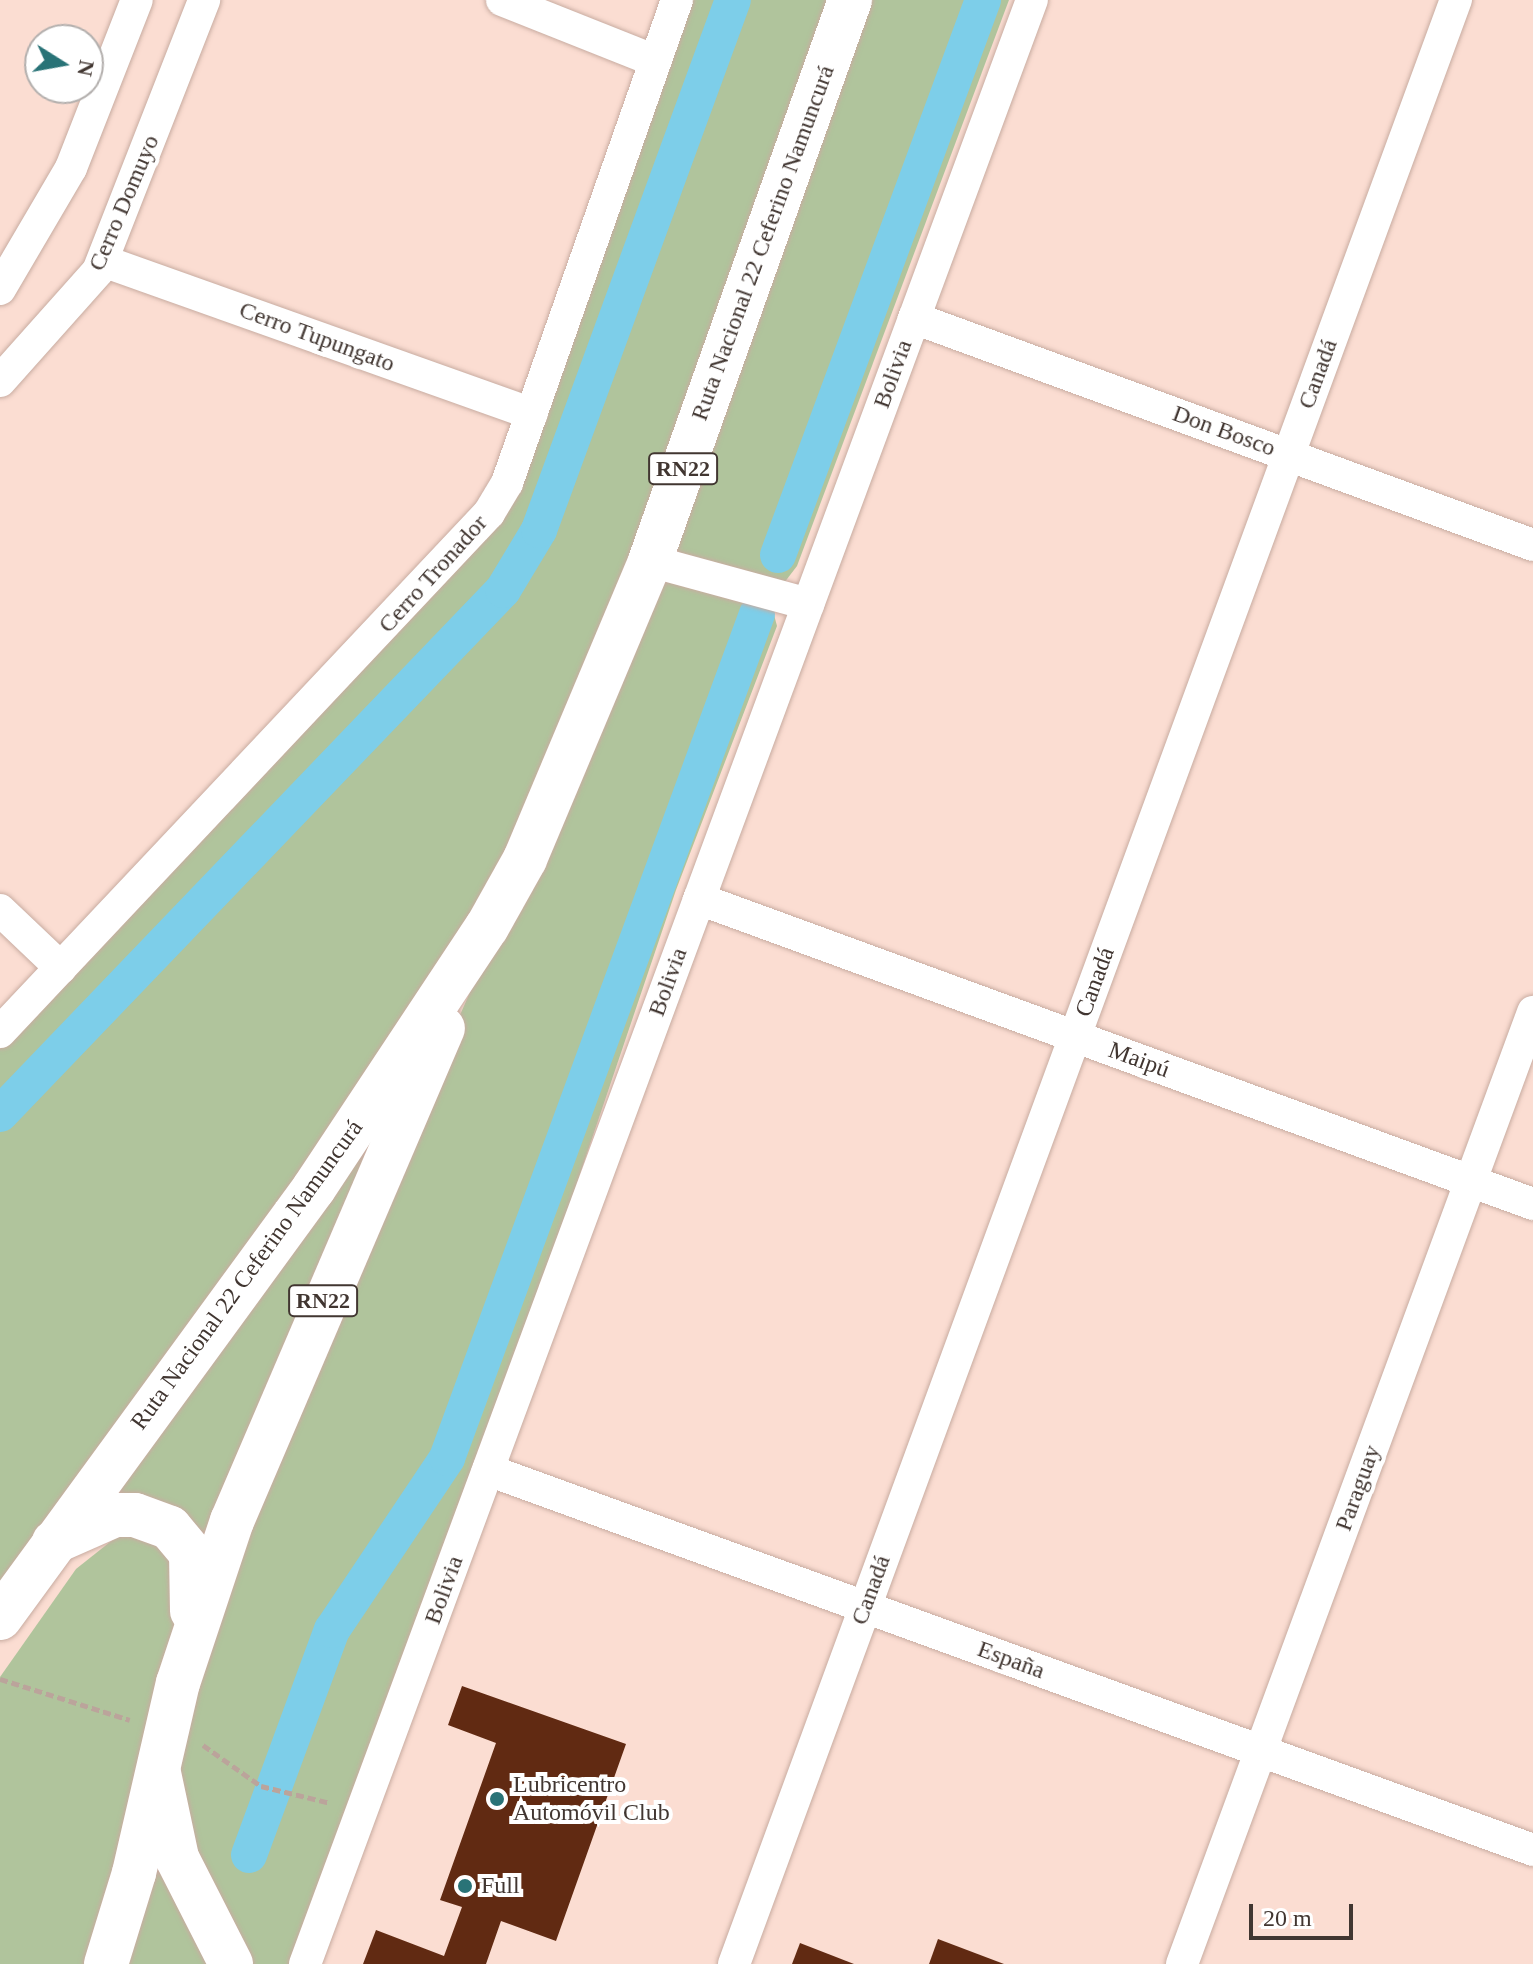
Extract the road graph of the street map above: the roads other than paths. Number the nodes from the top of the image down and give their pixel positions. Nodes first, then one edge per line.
1 (137, 0) edge
2 (204, 0) edge
3 (502, 0) edge
4 (677, 0) edge
5 (850, 0) edge
6 (1032, 0) edge
7 (1456, 0) edge
8 (655, 61) junction
9 (103, 261) junction
10 (0, 289) edge
11 (914, 318) junction
12 (0, 381) edge
13 (532, 414) junction
14 (1288, 455) junction
15 (1533, 545) edge
16 (650, 561) junction
17 (808, 604) junction
18 (699, 899) junction
19 (0, 910) edge
20 (487, 927) junction
21 (61, 968) junction
22 (1533, 1012) edge
23 (0, 1032) edge
24 (1075, 1036) junction
25 (1471, 1181) junction
26 (1533, 1204) edge
27 (488, 1470) junction
28 (52, 1543) junction
29 (865, 1607) junction
30 (0, 1618) edge
31 (178, 1683) junction
32 (1261, 1751) junction
33 (164, 1752) junction
34 (1533, 1850) edge
35 (106, 1964) edge
36 (231, 1964) edge
37 (305, 1964) edge
38 (734, 1964) edge
39 (1182, 1964) edge

1 - 10 street
2 - 9 street, Cerro Domuyo
3 - 8 street
4 - 8 street, Cerro Tronador
5 - 16 main road, Ruta Nacional 22 Ceferino Namuncurá / RN22
6 - 11 street, Bolivia
7 - 14 street, Canadá
8 - 13 street, Cerro Tronador
9 - 12 street, Cerro Domuyo
9 - 13 street, Cerro Tupungato
11 - 14 street, Don Bosco
11 - 17 street, Bolivia
13 - 21 street, Cerro Tronador
14 - 15 street, Don Bosco
14 - 24 street, Canadá
16 - 17 street
16 - 20 main road, Ruta Nacional 22 Ceferino Namuncurá / RN22
17 - 18 street, Bolivia
18 - 24 street, Maipú
18 - 27 street, Bolivia
19 - 21 street
20 - 28 main road, Ruta Nacional 22 Ceferino Namuncurá / RN22
20 - 31 main road, Ruta Nacional 22 Ceferino Namuncurá / RN22
21 - 23 street, Cerro Tronador
22 - 25 street, Paraguay
24 - 25 street, Maipú
24 - 29 street, Canadá
25 - 26 street, Maipú
25 - 32 street, Paraguay
27 - 29 street, España
27 - 37 street, Bolivia
28 - 30 main road, Ruta Nacional 22 Ceferino Namuncurá / RN22
28 - 31 main road
29 - 32 street, España
29 - 38 street, Canadá
31 - 33 main road, Ruta Nacional 22 Ceferino Namuncurá / RN22
32 - 34 street, España
32 - 39 street, Paraguay
33 - 35 main road, Ruta Nacional 22 Ceferino Namuncurá / RN22
33 - 36 main road

